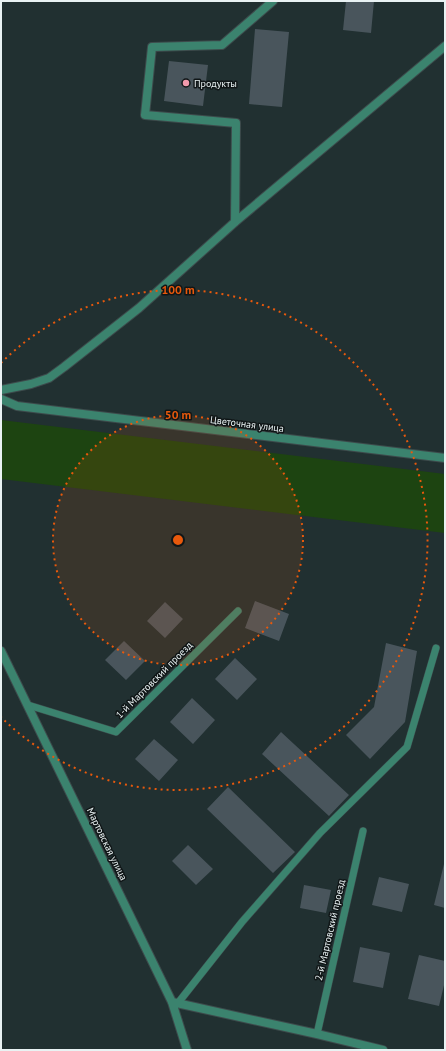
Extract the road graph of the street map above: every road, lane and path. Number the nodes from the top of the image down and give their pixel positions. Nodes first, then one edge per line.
1 (273, 1) edge
2 (445, 46) edge
3 (235, 222) junction
4 (1, 390) edge
5 (1, 399) edge
6 (445, 458) edge
7 (238, 612) dead end
8 (436, 648) dead end
9 (1, 651) edge
10 (28, 705) junction
11 (363, 831) dead end
12 (175, 1002) junction
13 (317, 1034) junction
14 (187, 1050) edge
15 (383, 1050) edge

1 - 3 street
2 - 3 street
3 - 4 street
5 - 6 street, Цветочная улица
7 - 10 lane, 1-й Мартовский проезд
8 - 12 lane
9 - 10 street, Мартовская улица
10 - 12 street, Мартовская улица
11 - 13 lane, 2-й Мартовский проезд
12 - 13 street
12 - 14 street, Мартовская улица
13 - 15 street

